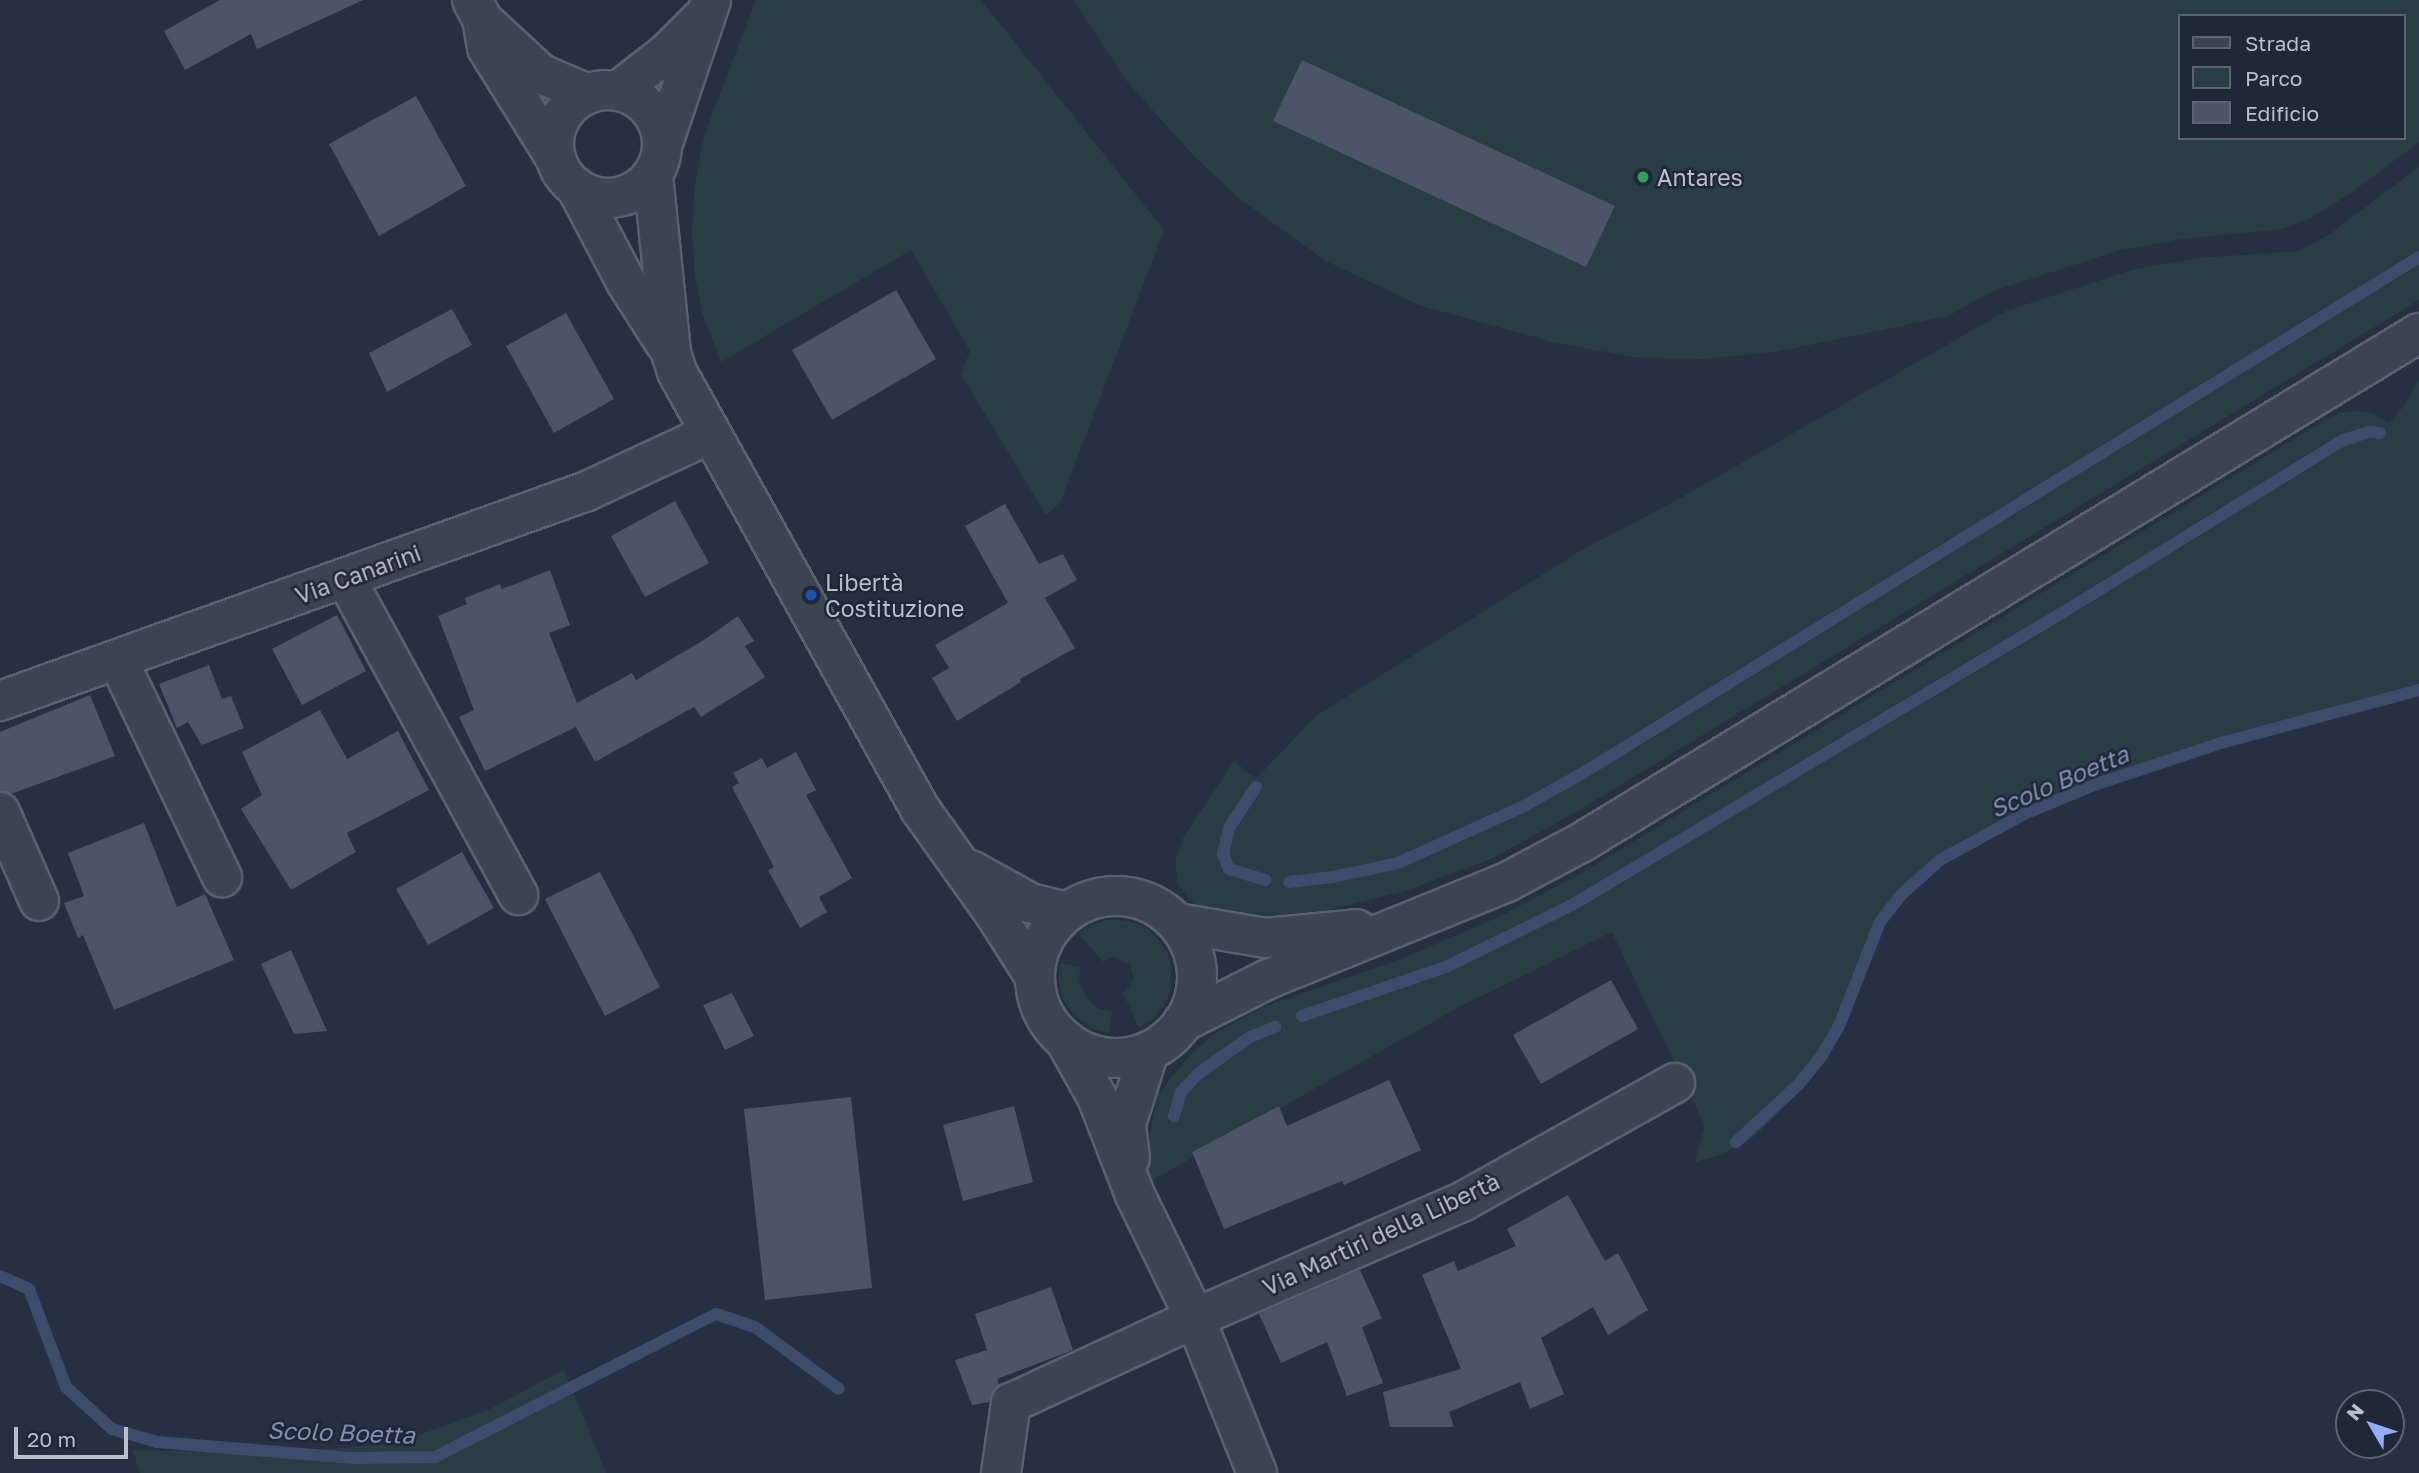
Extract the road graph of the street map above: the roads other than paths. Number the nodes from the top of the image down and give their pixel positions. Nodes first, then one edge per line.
1 (707, 9) edge
2 (477, 10) edge
3 (603, 92) junction
4 (658, 159) junction
5 (566, 173) junction
6 (2419, 333) edge
7 (671, 353) junction
8 (710, 434) junction
9 (346, 579) junction
10 (118, 660) junction
11 (0, 701) edge
12 (0, 812) edge
13 (955, 859) junction
14 (222, 877) dead end
15 (518, 895) dead end
16 (39, 901) dead end
17 (1067, 912) junction
18 (1177, 923) junction
19 (1408, 923) junction
20 (1035, 976) junction
21 (1182, 1022) junction
22 (1065, 1040) junction
23 (1149, 1051) junction
24 (1675, 1083) dead end
25 (1135, 1195) junction
26 (1195, 1318) junction
27 (1001, 1473) edge
28 (1257, 1473) edge

1 - 3 street
1 - 4 street
2 - 3 street
2 - 5 street
3 - 4 street
3 - 5 street
4 - 5 street
4 - 7 street
5 - 7 street
6 - 19 street
7 - 8 street
8 - 9 street, Via Canarini
8 - 13 street
9 - 10 street, Via Canarini
9 - 15 street
10 - 11 street, Via Canarini
10 - 14 street
12 - 16 street
13 - 17 street
13 - 20 street
17 - 18 street
17 - 20 street
18 - 19 street
18 - 21 street
19 - 21 street
20 - 22 street
21 - 23 street
22 - 23 street
22 - 25 street
23 - 25 street
24 - 26 street, Via Martiri della Libertà
25 - 26 street
26 - 27 street, Via Martiri della Libertà
26 - 28 street

